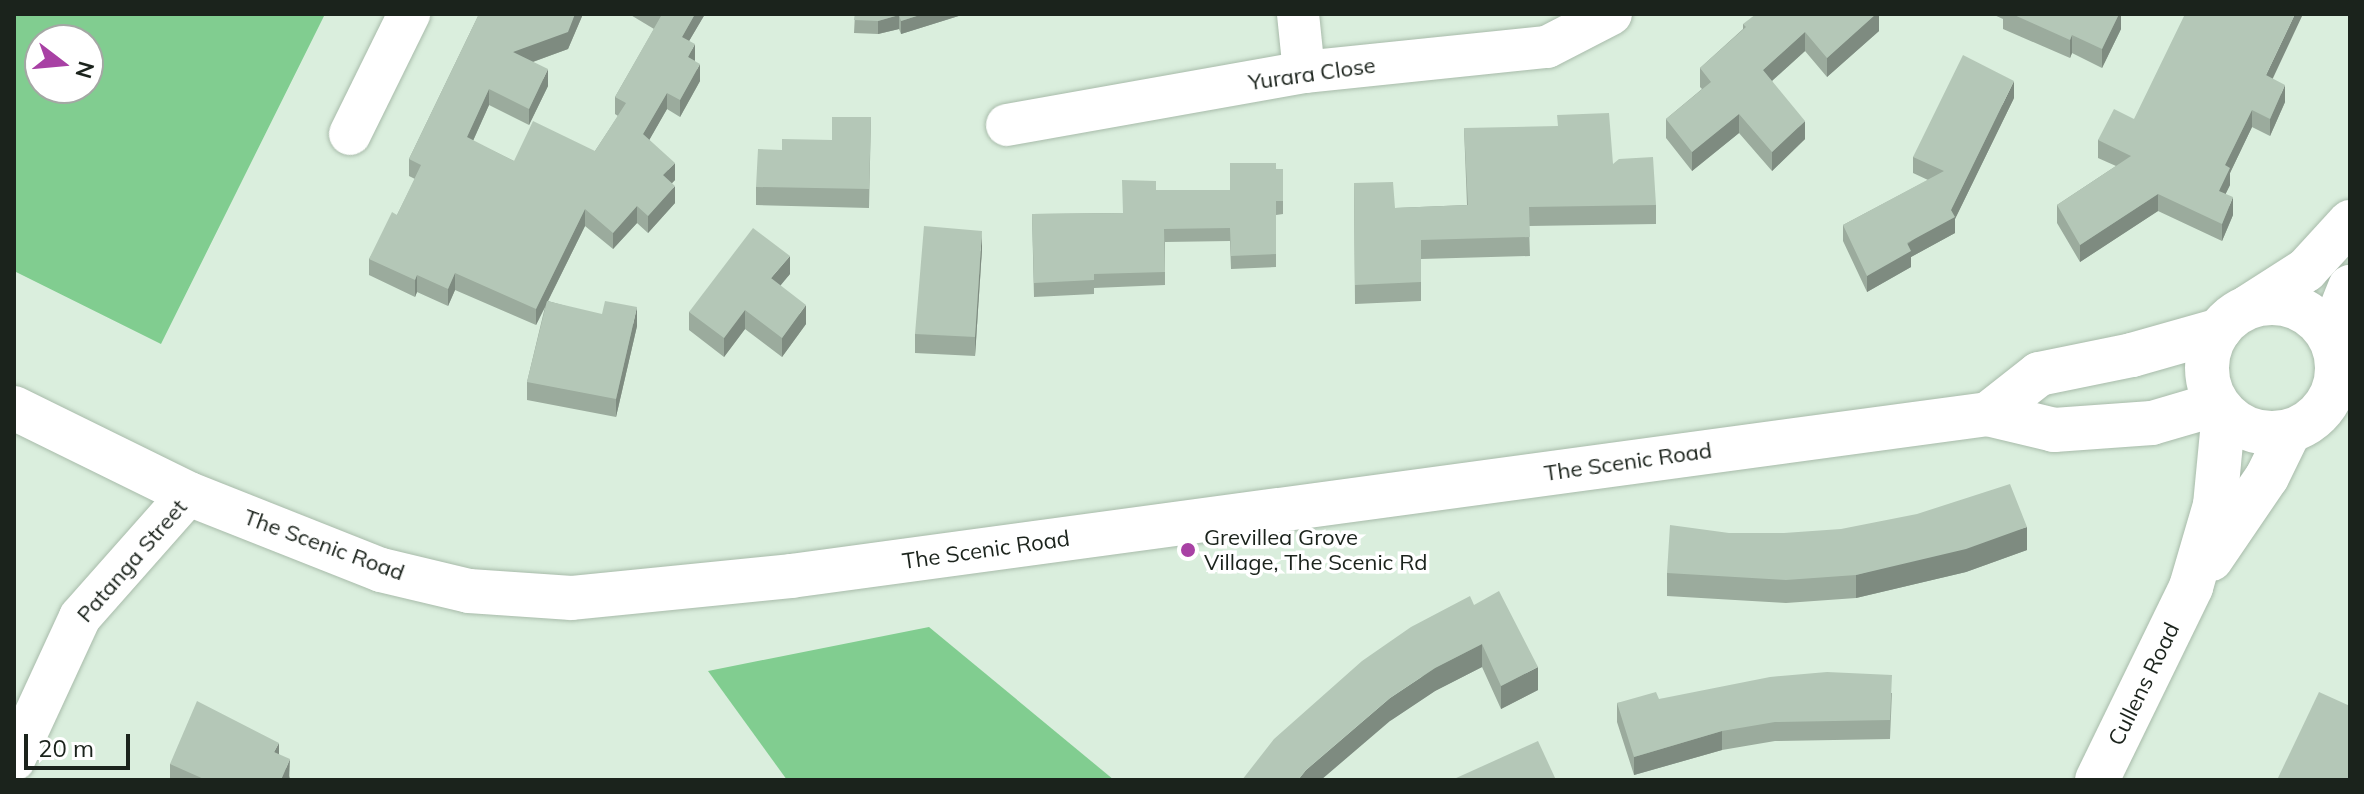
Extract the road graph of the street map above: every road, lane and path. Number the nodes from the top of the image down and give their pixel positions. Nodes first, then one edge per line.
1 (409, 14) edge
2 (1298, 14) edge
3 (1611, 14) edge
4 (1304, 72) junction
5 (1007, 125) dead end
6 (350, 134) dead end
7 (2350, 222) edge
8 (2350, 287) edge
9 (2233, 319) junction
10 (2330, 337) junction
11 (14, 408) edge
12 (2220, 408) junction
13 (1988, 414) junction
14 (2289, 432) junction
15 (189, 494) junction
16 (2191, 587) junction
17 (14, 760) edge
18 (2097, 780) edge

1 - 6 street
2 - 4 street
3 - 4 street, Yurara Close
4 - 5 street, Yurara Close
7 - 9 main road
8 - 10 main road
9 - 10 main road
9 - 12 main road
9 - 13 main road
10 - 14 main road
11 - 15 main road, The Scenic Road
12 - 13 main road, The Scenic Road
12 - 14 main road
12 - 16 main road, Cullens Road
13 - 15 main road, The Scenic Road
14 - 16 main road, Cullens Road
15 - 17 street, Patanga Street
16 - 18 main road, Cullens Road

